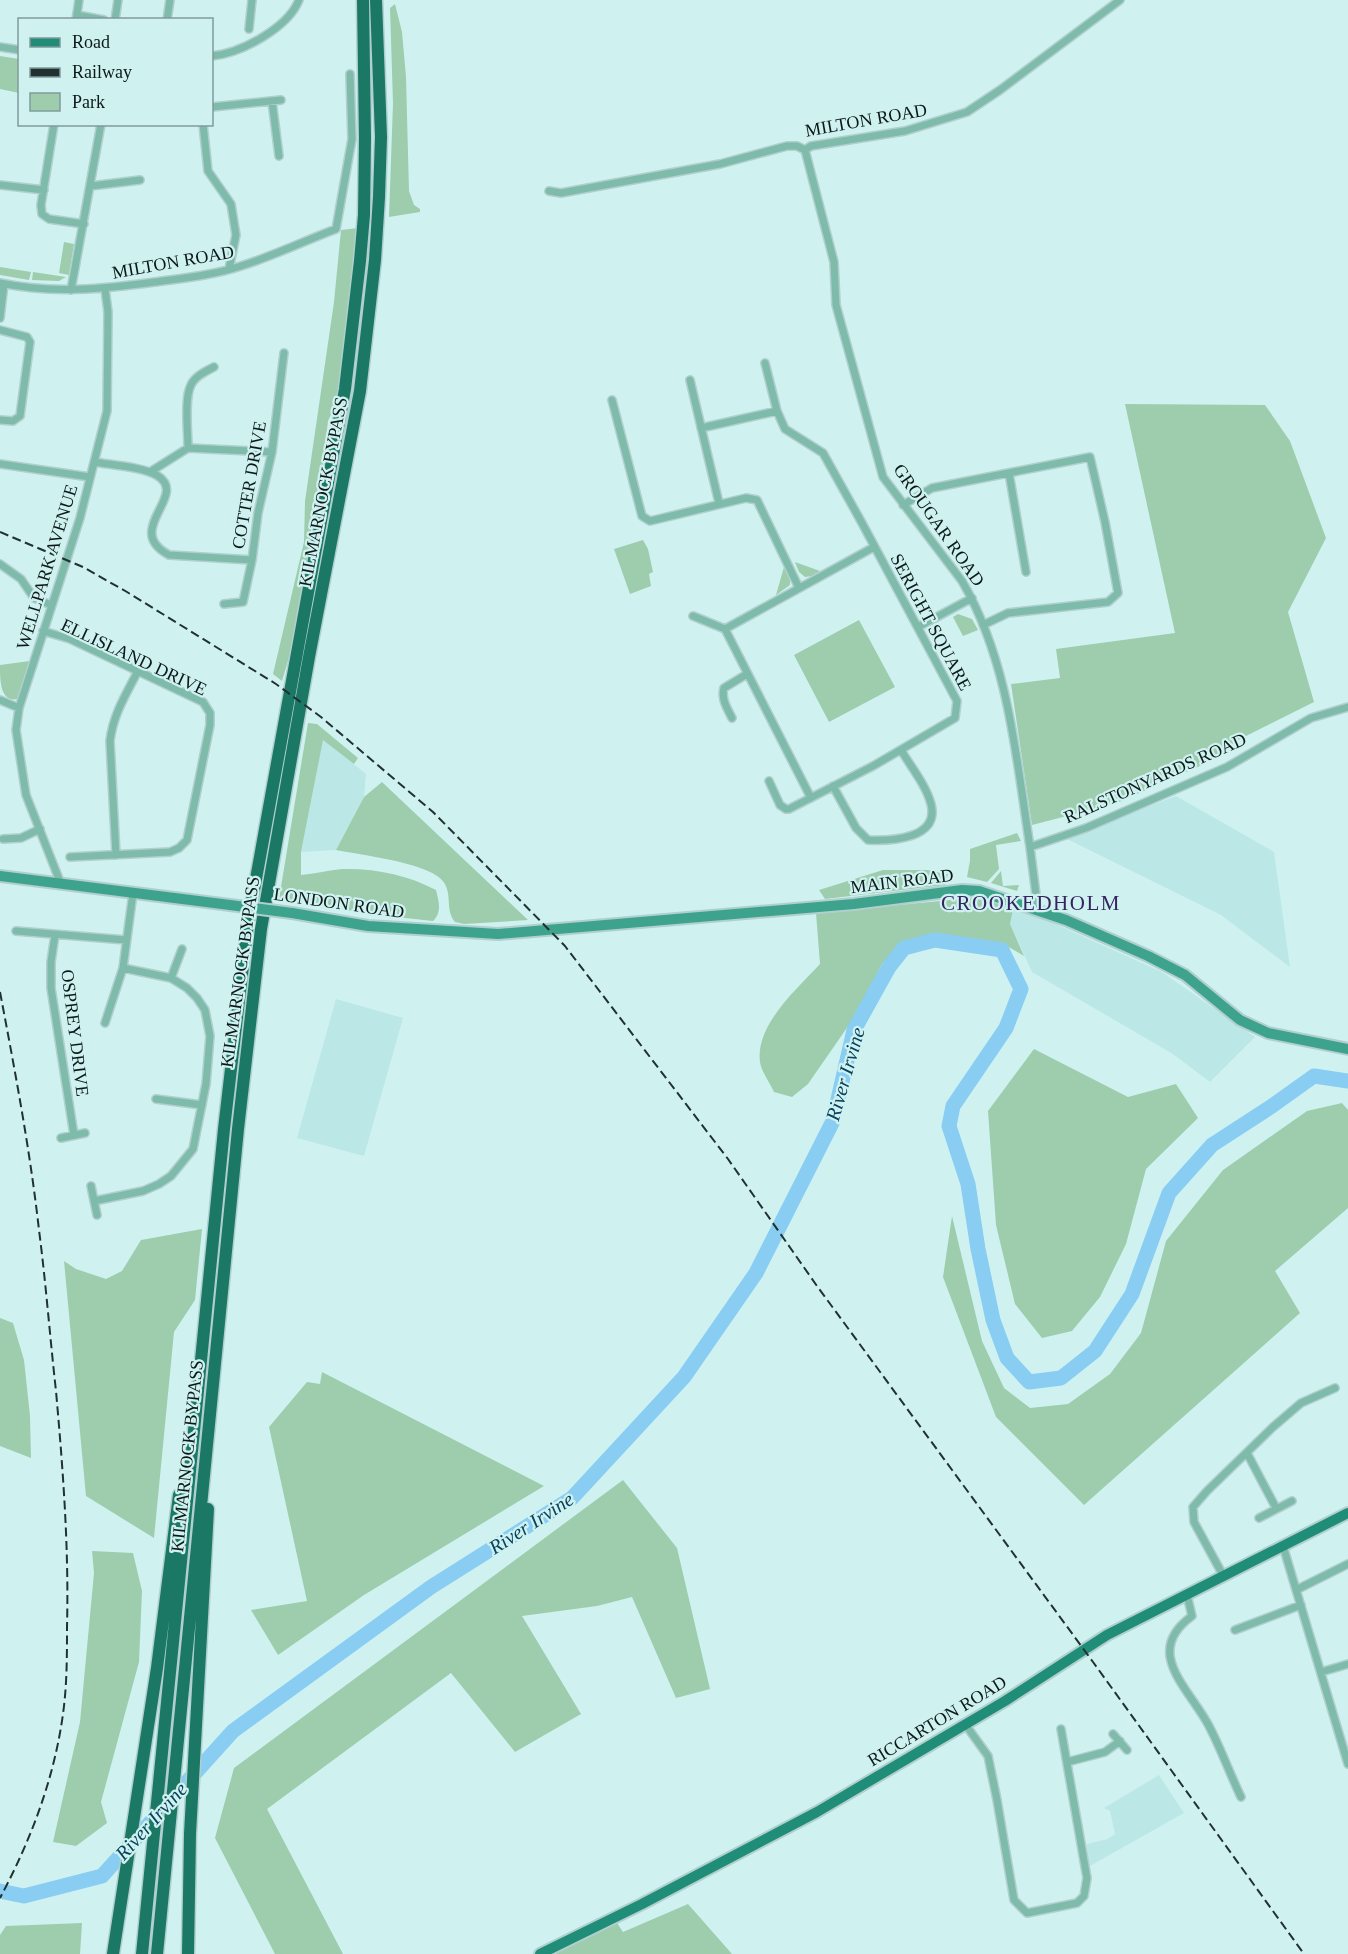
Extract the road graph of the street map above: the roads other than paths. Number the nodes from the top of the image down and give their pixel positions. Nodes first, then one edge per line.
1 (79, 0) edge
2 (118, 0) edge
3 (170, 0) edge
4 (252, 0) edge
5 (299, 0) edge
6 (363, 0) edge
7 (376, 0) edge
8 (1120, 0) edge
9 (76, 17) edge
10 (115, 18) edge
11 (167, 18) edge
12 (249, 29) dead end
13 (0, 47) edge
14 (18, 50) edge
15 (213, 56) edge
16 (351, 74) dead end
17 (281, 100) dead end
18 (272, 101) junction
19 (213, 107) edge
20 (54, 126) edge
21 (101, 126) edge
22 (203, 126) edge
23 (805, 150) junction
24 (279, 156) dead end
25 (140, 180) dead end
26 (0, 185) edge
27 (91, 186) junction
28 (44, 190) junction
29 (549, 191) dead end
30 (84, 224) junction
31 (229, 269) junction
32 (2, 284) edge
33 (105, 289) junction
34 (71, 290) junction
35 (0, 318) edge
36 (0, 330) edge
37 (284, 353) dead end
38 (765, 363) dead end
39 (214, 367) dead end
40 (690, 380) dead end
41 (612, 400) dead end
42 (777, 411) junction
43 (0, 420) edge
44 (701, 428) junction
45 (188, 448) junction
46 (272, 452) junction
47 (94, 462) junction
48 (0, 464) edge
49 (150, 472) junction
50 (1009, 473) junction
51 (90, 477) junction
52 (719, 504) junction
53 (903, 505) junction
54 (874, 547) junction
55 (252, 560) junction
56 (0, 564) edge
57 (1026, 572) dead end
58 (799, 588) junction
59 (972, 598) junction
60 (224, 604) dead end
61 (51, 605) junction
62 (693, 616) dead end
63 (983, 625) junction
64 (918, 627) junction
65 (725, 629) junction
66 (43, 631) junction
67 (138, 671) junction
68 (747, 674) junction
69 (0, 700) edge
70 (1348, 707) edge
71 (19, 708) junction
72 (732, 718) dead end
73 (902, 750) junction
74 (769, 781) dead end
75 (833, 786) junction
76 (811, 798) junction
77 (40, 829) junction
78 (3, 839) dead end
79 (1029, 848) junction
80 (116, 855) junction
81 (70, 857) dead end
82 (0, 876) edge
83 (61, 884) junction
84 (134, 893) junction
85 (1038, 910) junction
86 (531, 931) joint
87 (16, 932) dead end
88 (55, 935) junction
89 (126, 940) junction
90 (182, 949) dead end
91 (123, 969) junction
92 (171, 978) junction
93 (105, 1023) dead end
94 (1348, 1049) edge
95 (156, 1099) dead end
96 (201, 1105) junction
97 (85, 1133) dead end
98 (74, 1135) junction
99 (61, 1138) dead end
100 (91, 1186) dead end
101 (94, 1201) junction
102 (97, 1215) dead end
103 (204, 1332) junction
104 (218, 1333) junction
105 (1335, 1388) dead end
106 (1247, 1453) junction
107 (1292, 1501) dead end
108 (1276, 1508) junction
109 (1348, 1513) edge
110 (1259, 1518) dead end
111 (1283, 1546) junction
112 (1348, 1564) edge
113 (1224, 1577) junction
114 (1296, 1590) junction
115 (1187, 1595) junction
116 (1301, 1605) junction
117 (1235, 1630) dead end
118 (1348, 1664) edge
119 (1321, 1672) junction
120 (965, 1724) junction
121 (1062, 1729) dead end
122 (1113, 1734) dead end
123 (1120, 1742) junction
124 (1128, 1750) dead end
125 (1067, 1762) junction
126 (1348, 1764) edge
127 (1241, 1797) dead end
128 (113, 1954) edge
129 (142, 1954) edge
130 (157, 1954) edge
131 (188, 1954) edge
132 (540, 1954) edge

1 - 9 street
2 - 10 street
3 - 11 street
4 - 12 street
5 - 15 street
6 - 103 highway, KILMARNOCK BYPASS
7 - 104 highway, KILMARNOCK BYPASS
8 - 23 street, MILTON ROAD
13 - 14 street
16 - 31 street, MILTON ROAD
17 - 18 street
18 - 19 street
18 - 24 street
20 - 28 street
21 - 27 street
22 - 31 street
23 - 29 street, MILTON ROAD
23 - 53 street, GROUGAR ROAD
25 - 27 street
26 - 28 street
27 - 30 street
28 - 30 street
30 - 34 street
31 - 33 street, MILTON ROAD
32 - 34 street, MILTON ROAD
32 - 35 street
33 - 34 street, MILTON ROAD
33 - 47 street, WELLPARK AVENUE
36 - 43 street
37 - 46 street, COTTER DRIVE
38 - 42 street
39 - 45 street
40 - 44 street
41 - 52 street
42 - 44 street
42 - 54 street
44 - 52 street
45 - 46 street
45 - 49 street
46 - 55 street, COTTER DRIVE
47 - 49 street
47 - 51 street, WELLPARK AVENUE
48 - 51 street
49 - 55 street
50 - 53 street
50 - 57 street
50 - 63 street
51 - 61 street, WELLPARK AVENUE
52 - 58 street
53 - 59 street, GROUGAR ROAD
54 - 58 street, SERIGHT SQUARE
54 - 64 street, SERIGHT SQUARE
55 - 60 street, COTTER DRIVE
56 - 61 street
58 - 65 street, SERIGHT SQUARE
59 - 63 street, GROUGAR ROAD
59 - 64 street
61 - 66 street, WELLPARK AVENUE
62 - 65 street
63 - 79 street, GROUGAR ROAD
64 - 73 street, SERIGHT SQUARE
65 - 68 street
66 - 67 street, ELLISLAND DRIVE
66 - 71 street, WELLPARK AVENUE
67 - 80 street
67 - 80 street, ELLISLAND DRIVE
68 - 72 street
68 - 76 street
69 - 71 street
70 - 79 street, RALSTONYARDS ROAD
71 - 77 street, WELLPARK AVENUE
73 - 75 street, SERIGHT SQUARE
73 - 75 street
74 - 76 street, SERIGHT SQUARE
75 - 76 street, SERIGHT SQUARE
77 - 78 street
77 - 83 street, WELLPARK AVENUE
79 - 85 street
80 - 81 street, ELLISLAND DRIVE
82 - 83 main road, LONDON ROAD
83 - 84 main road, LONDON ROAD
84 - 86 main road, LONDON ROAD, bridge
84 - 89 street
85 - 86 main road, MAIN ROAD
85 - 94 main road, MAIN ROAD
87 - 88 street
88 - 89 street
88 - 98 street, OSPREY DRIVE
89 - 91 street
90 - 92 street
91 - 92 street
91 - 93 street
92 - 96 street
95 - 96 street
96 - 101 street
97 - 98 street
98 - 99 street
100 - 101 street
101 - 102 street
103 - 128 highway
103 - 129 highway, KILMARNOCK BYPASS
104 - 130 highway, KILMARNOCK BYPASS
104 - 131 highway
105 - 106 street
106 - 108 street
106 - 113 street
107 - 108 street
108 - 110 street
109 - 111 main road, RICCARTON ROAD
111 - 113 main road, RICCARTON ROAD
111 - 114 street
112 - 114 street
113 - 115 main road, RICCARTON ROAD
114 - 116 street
115 - 120 main road, RICCARTON ROAD
115 - 127 street
116 - 117 street
116 - 119 street
118 - 119 street
119 - 126 street
120 - 125 street
120 - 132 main road, RICCARTON ROAD
121 - 125 street
122 - 123 street
123 - 124 street
123 - 125 street

